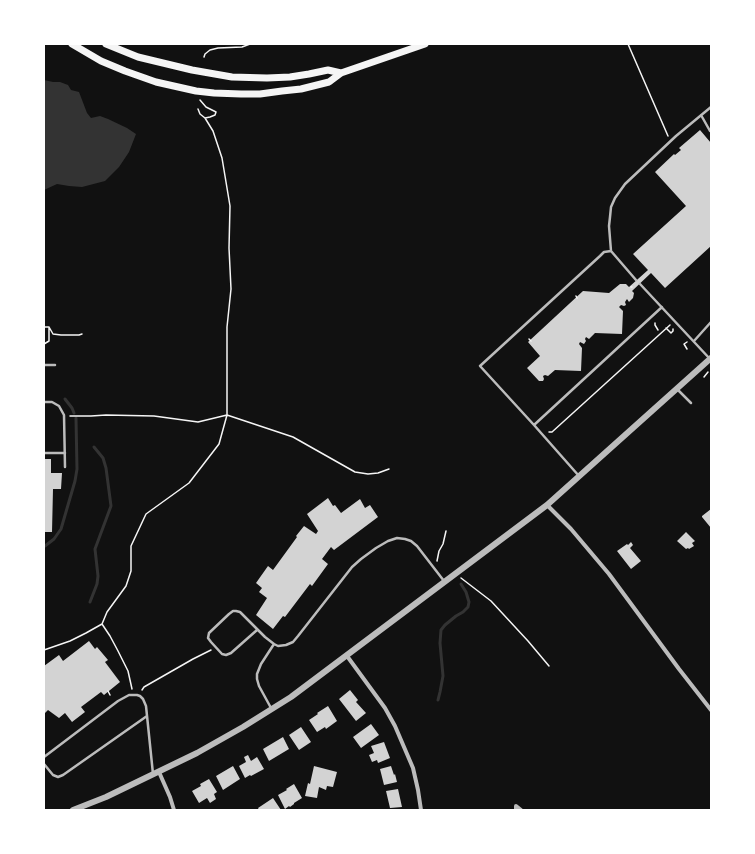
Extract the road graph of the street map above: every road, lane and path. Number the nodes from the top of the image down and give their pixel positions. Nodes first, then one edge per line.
1 (72, 44) edge
2 (106, 44) edge
3 (250, 44) edge
4 (425, 44) edge
5 (628, 44) edge
6 (204, 57) dead end
7 (341, 73) junction
8 (197, 98) dead end
9 (711, 107) edge
10 (198, 109) dead end
11 (701, 115) junction
12 (205, 118) junction
13 (710, 131) dead end
14 (670, 142) junction
15 (611, 251) junction
16 (636, 280) dead end
17 (640, 284) dead end
18 (662, 307) junction
19 (655, 322) dead end
20 (667, 322) dead end
21 (711, 322) edge
22 (670, 325) junction
23 (44, 327) edge
24 (49, 327) junction
25 (666, 328) junction
26 (658, 330) dead end
27 (82, 334) dead end
28 (694, 341) junction
29 (688, 342) dead end
30 (44, 344) edge
31 (687, 349) dead end
32 (711, 359) edge
33 (44, 365) edge
34 (55, 365) dead end
35 (613, 371) dead end
36 (616, 374) junction
37 (677, 389) junction
38 (44, 402) edge
39 (691, 404) dead end
40 (64, 415) junction
41 (227, 416) junction
42 (534, 425) junction
43 (546, 429) dead end
44 (44, 452) edge
45 (65, 453) junction
46 (65, 467) dead end
47 (389, 470) dead end
48 (580, 477) junction
49 (547, 505) junction
50 (446, 531) dead end
51 (437, 561) dead end
52 (455, 574) junction
53 (445, 582) junction
54 (102, 624) junction
55 (257, 630) junction
56 (274, 644) junction
57 (216, 648) junction
58 (44, 650) edge
59 (347, 656) junction
60 (549, 666) dead end
61 (132, 689) dead end
62 (142, 690) dead end
63 (108, 691) dead end
64 (110, 695) dead end
65 (272, 709) junction
66 (711, 710) edge
67 (147, 716) junction
68 (44, 757) edge
69 (44, 764) edge
70 (156, 774) junction
71 (73, 810) edge
72 (174, 810) edge
73 (420, 810) edge
74 (516, 810) edge
75 (521, 810) edge

1 - 7 main road
2 - 7 main road
3 - 6 path
4 - 7 main road
5 - 14 path
8 - 12 path
9 - 11 lane
10 - 12 path
11 - 13 lane
11 - 14 lane
12 - 41 path
14 - 15 lane
15 - 16 lane
15 - 42 lane
17 - 18 lane
18 - 28 lane
18 - 42 lane
19 - 26 path
20 - 22 path
21 - 28 lane
22 - 25 path
22 - 25 path
23 - 24 path
24 - 27 path
24 - 30 path
25 - 36 path
28 - 32 lane
29 - 31 path
32 - 37 street
33 - 34 lane
35 - 36 path
36 - 43 path
37 - 39 lane
37 - 48 street
38 - 40 lane
40 - 41 path
40 - 45 lane
41 - 47 path
41 - 54 path
42 - 48 lane
44 - 45 lane
45 - 46 lane
48 - 49 street
49 - 52 street
49 - 66 street
50 - 51 path
52 - 53 street
52 - 60 path
53 - 56 lane
53 - 59 street
54 - 58 path
54 - 61 path
55 - 56 lane
55 - 57 lane
55 - 57 lane
56 - 65 lane
57 - 62 path
59 - 65 street
59 - 73 street
63 - 64 path
65 - 70 street
67 - 68 lane
67 - 69 lane
67 - 70 lane
70 - 71 street
70 - 72 street
74 - 75 street

